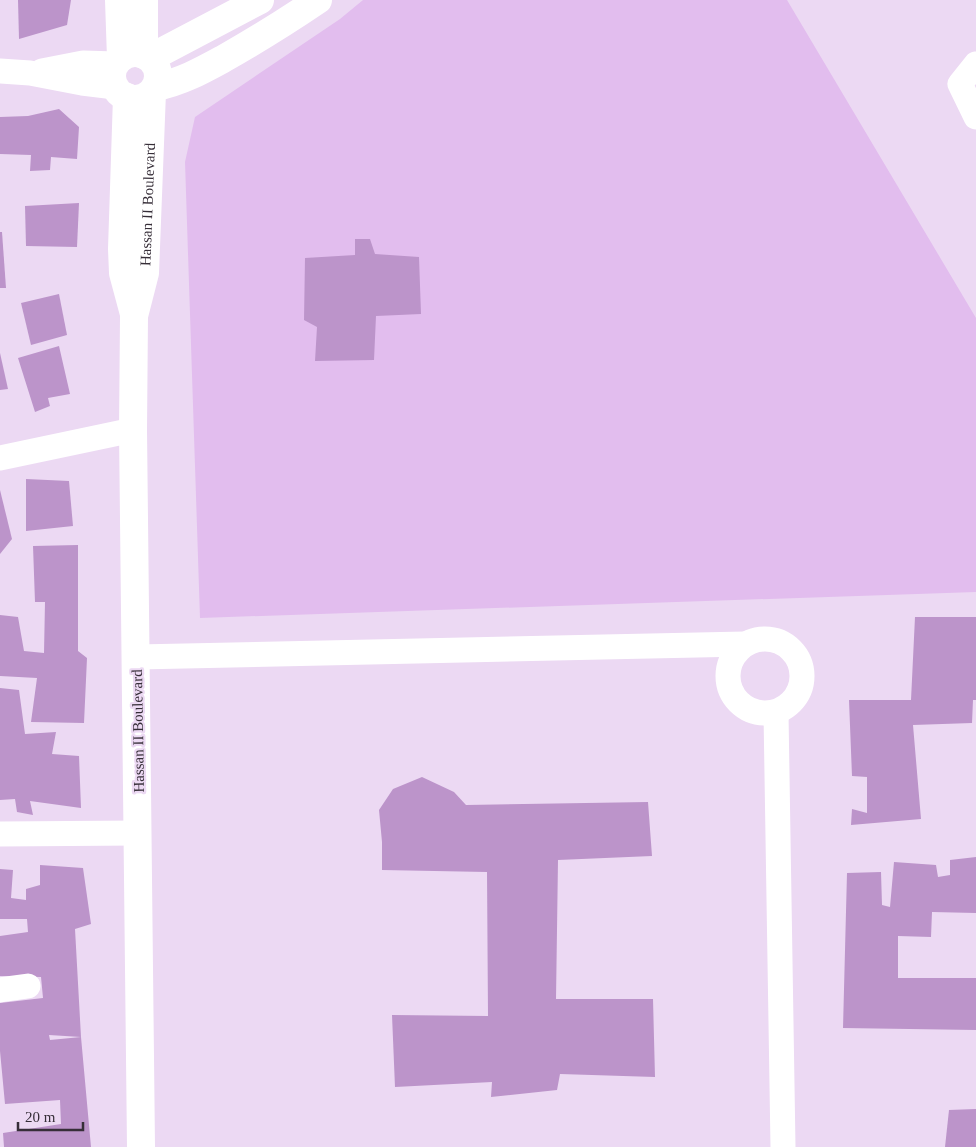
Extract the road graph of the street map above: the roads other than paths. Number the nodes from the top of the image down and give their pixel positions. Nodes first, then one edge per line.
1 (120, 0) edge
2 (144, 0) edge
3 (260, 0) edge
4 (318, 0) edge
5 (976, 64) edge
6 (0, 71) edge
7 (135, 75) junction
8 (976, 117) edge
9 (133, 430) junction
10 (0, 458) edge
11 (745, 644) junction
12 (137, 657) junction
13 (776, 713) junction
14 (138, 833) junction
15 (0, 834) edge
16 (28, 986) dead end
17 (0, 990) edge
18 (142, 1147) edge
19 (783, 1147) edge

1 - 7 main road, Hassan II Boulevard
2 - 7 main road, Hassan II Boulevard
3 - 7 main road
4 - 7 main road
5 - 8 street
6 - 7 street
7 - 9 main road, Hassan II Boulevard
9 - 10 street
9 - 12 main road, Hassan II Boulevard
11 - 12 street
11 - 13 street
11 - 13 street
12 - 14 main road, Hassan II Boulevard
13 - 19 street
14 - 15 street
14 - 18 main road, Hassan II Boulevard
16 - 17 street

